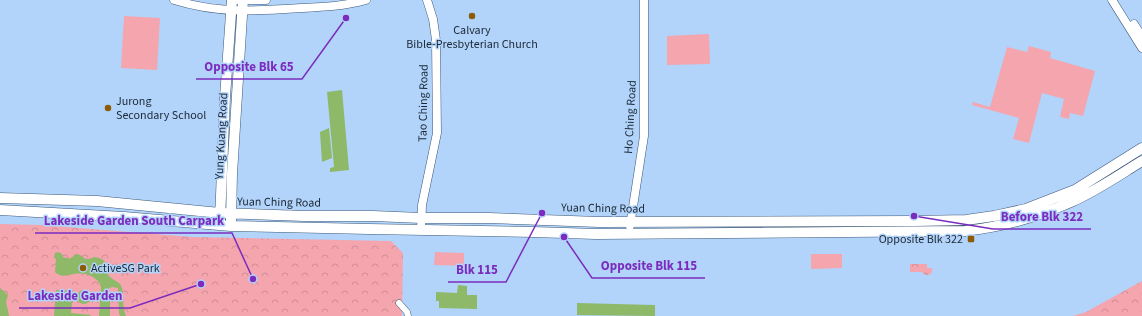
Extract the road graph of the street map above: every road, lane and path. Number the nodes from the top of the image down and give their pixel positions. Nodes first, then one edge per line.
1 (174, 0) edge
2 (232, 0) edge
3 (240, 0) edge
4 (266, 0) edge
5 (366, 0) edge
6 (427, 0) edge
7 (644, 0) edge
8 (1112, 0) edge
9 (1118, 0) edge
10 (237, 11) junction
11 (1142, 37) edge
12 (1142, 48) edge
13 (1142, 148) edge
14 (1142, 161) edge
15 (0, 198) edge
16 (118, 203) junction
17 (0, 210) edge
18 (220, 213) junction
19 (231, 214) junction
20 (116, 216) junction
21 (421, 218) junction
22 (757, 221) junction
23 (630, 222) junction
24 (220, 225) junction
25 (231, 226) junction
26 (421, 230) junction
27 (757, 233) junction
28 (629, 234) junction
29 (399, 303) dead end
30 (408, 316) edge

1 - 10 street
2 - 10 street, Yung Kuang Road
3 - 4 street
3 - 10 street, Yung Kuang Road
5 - 10 street
6 - 21 street, Tao Ching Road
7 - 23 street, Ho Ching Road
8 - 12 street
9 - 11 street
10 - 18 street, Yung Kuang Road
10 - 19 street, Yung Kuang Road
13 - 22 street, Yuan Ching Road
14 - 27 street, Yuan Ching Road
15 - 16 street, Yuan Ching Road
16 - 18 street, Yuan Ching Road
16 - 20 street
17 - 20 street, Yuan Ching Road
18 - 19 street, Yuan Ching Road
18 - 24 street, Yung Kuang Road
19 - 21 street, Yuan Ching Road
19 - 25 street, Yung Kuang Road
20 - 24 street, Yuan Ching Road
21 - 23 street, Yuan Ching Road
21 - 26 street, Tao Ching Road
22 - 23 street, Yuan Ching Road
22 - 27 street
23 - 28 street, Ho Ching Road
24 - 25 street, Yuan Ching Road
25 - 26 street, Yuan Ching Road
26 - 28 street, Yuan Ching Road
27 - 28 street, Yuan Ching Road
29 - 30 street

